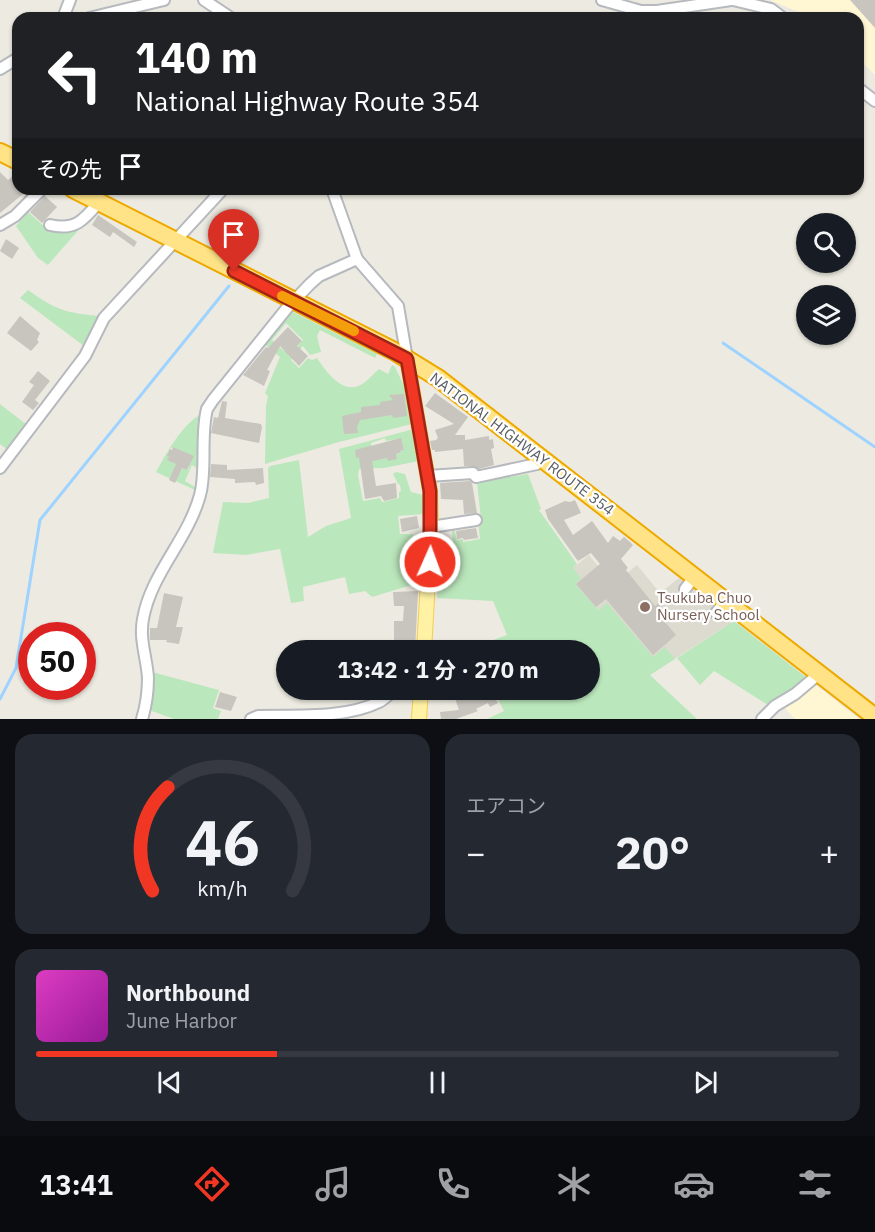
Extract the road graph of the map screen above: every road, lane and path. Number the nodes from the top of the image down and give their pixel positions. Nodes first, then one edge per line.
1 (164, 0) edge
2 (204, 0) edge
3 (602, 0) edge
4 (732, 0) edge
5 (114, 12) edge
6 (222, 12) edge
7 (775, 12) edge
8 (36, 195) edge
9 (85, 195) edge
10 (217, 195) edge
11 (334, 195) edge
12 (99, 202) junction
13 (0, 225) edge
14 (50, 225) dead end
15 (174, 240) junction
16 (357, 259) junction
17 (294, 302) junction
18 (407, 359) junction
19 (543, 458) junction
20 (0, 468) edge
21 (428, 476) junction
22 (476, 520) dead end
23 (431, 527) junction
24 (425, 640) edge
25 (819, 673) junction
26 (383, 700) edge
27 (420, 700) edge
28 (875, 717) edge
29 (142, 719) edge
30 (251, 719) edge
31 (419, 719) edge
32 (762, 719) edge

1 - 5 street
2 - 6 street
3 - 4 street
4 - 7 street
8 - 13 street
9 - 12 highway, NATIONAL HIGHWAY ROUTE 354
10 - 15 street
11 - 16 street
12 - 14 street
12 - 15 highway, NATIONAL HIGHWAY ROUTE 354
15 - 17 highway, NATIONAL HIGHWAY ROUTE 354
15 - 20 street
16 - 17 street
16 - 18 street
17 - 18 highway, NATIONAL HIGHWAY ROUTE 354
17 - 29 street
18 - 19 highway, NATIONAL HIGHWAY ROUTE 354
18 - 21 main road
19 - 21 street
19 - 25 highway, NATIONAL HIGHWAY ROUTE 354
21 - 23 main road
22 - 23 street
23 - 24 main road
25 - 28 highway, NATIONAL HIGHWAY ROUTE 354
25 - 32 street
26 - 30 street
27 - 31 main road

